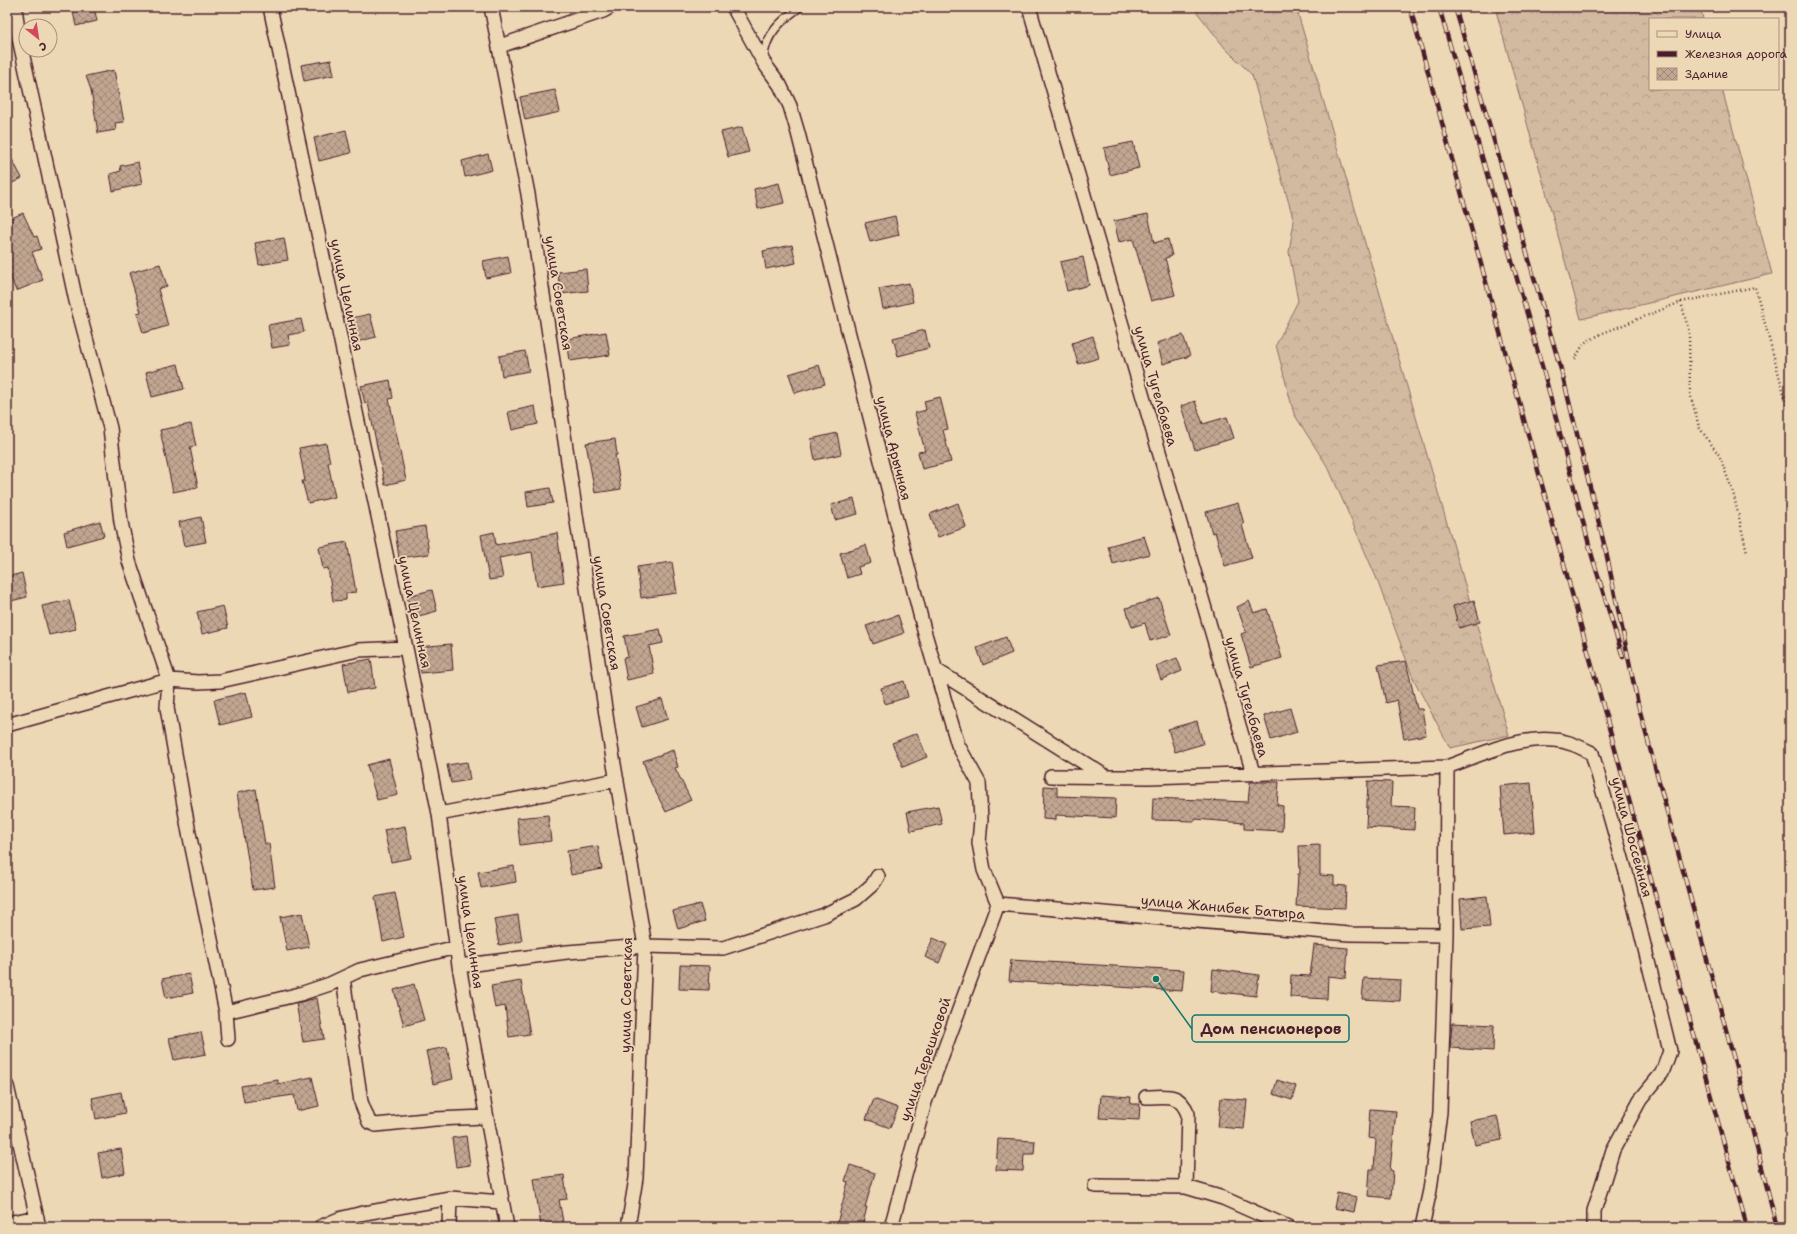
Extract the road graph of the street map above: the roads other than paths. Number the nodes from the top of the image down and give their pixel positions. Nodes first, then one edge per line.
1 (15, 7) edge
2 (270, 7) edge
3 (491, 7) edge
4 (610, 7) edge
5 (733, 7) edge
6 (800, 7) edge
7 (1029, 7) edge
8 (500, 46) junction
9 (764, 64) junction
10 (406, 648) junction
11 (936, 670) junction
12 (169, 680) junction
13 (7, 725) edge
14 (1447, 767) junction
15 (1253, 773) junction
16 (1051, 776) dead end
17 (1106, 777) junction
18 (617, 780) junction
19 (439, 814) junction
20 (878, 876) dead end
21 (998, 904) junction
22 (1446, 935) junction
23 (645, 946) junction
24 (457, 947) junction
25 (459, 966) junction
26 (343, 978) junction
27 (226, 1012) junction
28 (228, 1039) dead end
29 (7, 1086) edge
30 (1146, 1097) dead end
31 (486, 1117) junction
32 (1096, 1186) dead end
33 (1186, 1188) junction
34 (450, 1198) junction
35 (502, 1202) junction
36 (38, 1222) edge
37 (7, 1224) edge
38 (320, 1227) edge
39 (449, 1227) edge
40 (507, 1227) edge
41 (628, 1227) edge
42 (891, 1227) edge
43 (1288, 1227) edge
44 (1422, 1227) edge
45 (1594, 1227) edge

1 - 12 street
2 - 10 street, улица Целинная
3 - 8 street, улица Советская
4 - 8 street
5 - 9 street, улица Арычная
6 - 9 lane
7 - 15 street, улица Тугелбаева
8 - 18 street, улица Советская
9 - 11 street, улица Арычная
10 - 12 street
10 - 19 street, улица Целинная
11 - 17 street
11 - 21 street, улица Арычная
12 - 13 street
12 - 27 street
14 - 15 street
14 - 22 street
14 - 45 street, улица Шоссейная
15 - 17 street
16 - 17 street
18 - 19 street
18 - 23 street, улица Советская
19 - 24 street, улица Целинная
20 - 23 street
21 - 22 street, улица Жанибек Батыра
21 - 42 street, улица Терешковой
22 - 44 street
23 - 25 street
23 - 41 street, улица Советская
24 - 25 street, улица Целинная
24 - 26 street
25 - 31 street, улица Целинная
26 - 27 street
26 - 31 street
27 - 28 street
29 - 36 street
30 - 33 street
31 - 35 street, улица Целинная
32 - 33 street
33 - 43 street
34 - 35 street
34 - 38 street
34 - 39 street
35 - 40 street, улица Целинная
36 - 37 street

